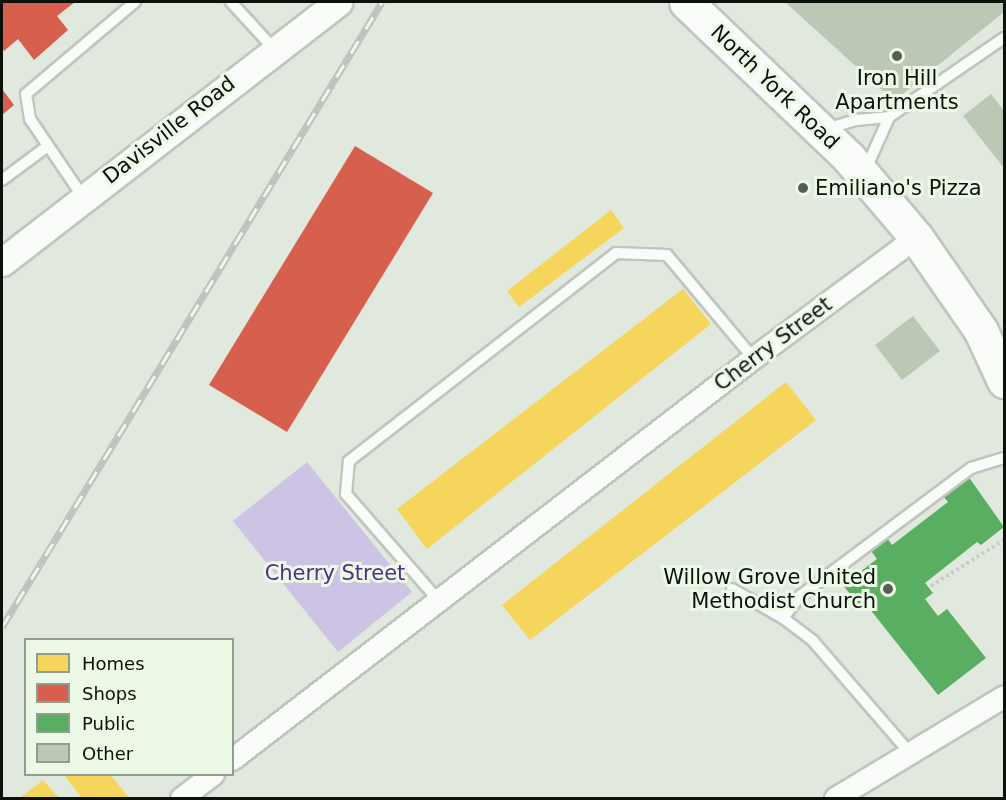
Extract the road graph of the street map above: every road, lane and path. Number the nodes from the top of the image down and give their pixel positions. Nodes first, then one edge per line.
1 (135, 2) edge
2 (231, 2) edge
3 (686, 2) edge
4 (331, 3) edge
5 (1005, 39) edge
6 (274, 49) junction
7 (889, 117) junction
8 (821, 131) junction
9 (48, 146) junction
10 (2, 180) edge
11 (870, 183) junction
12 (83, 197) junction
13 (916, 237) junction
14 (2, 262) edge
15 (753, 358) junction
16 (1005, 381) edge
17 (1005, 458) edge
18 (1005, 540) edge
19 (932, 586) dead end
20 (732, 589) dead end
21 (440, 602) junction
22 (783, 618) junction
23 (1005, 696) edge
24 (910, 753) junction
25 (234, 757) edge
26 (210, 776) edge
27 (181, 798) edge
28 (835, 798) edge

1 - 9 lane
2 - 6 lane
3 - 8 highway, North York Road
4 - 6 street, Davisville Road
5 - 7 lane
6 - 12 street, Davisville Road
7 - 8 lane
7 - 11 lane
8 - 11 highway, North York Road
9 - 10 lane
9 - 12 lane
11 - 13 highway, North York Road
12 - 14 street, Davisville Road
13 - 15 street, Cherry Street
13 - 16 highway, North York Road
15 - 21 street, Cherry Street
15 - 21 lane
17 - 22 lane
18 - 19 path
20 - 22 lane
21 - 25 street, Cherry Street
22 - 24 lane
23 - 24 street
24 - 28 street
26 - 27 street

